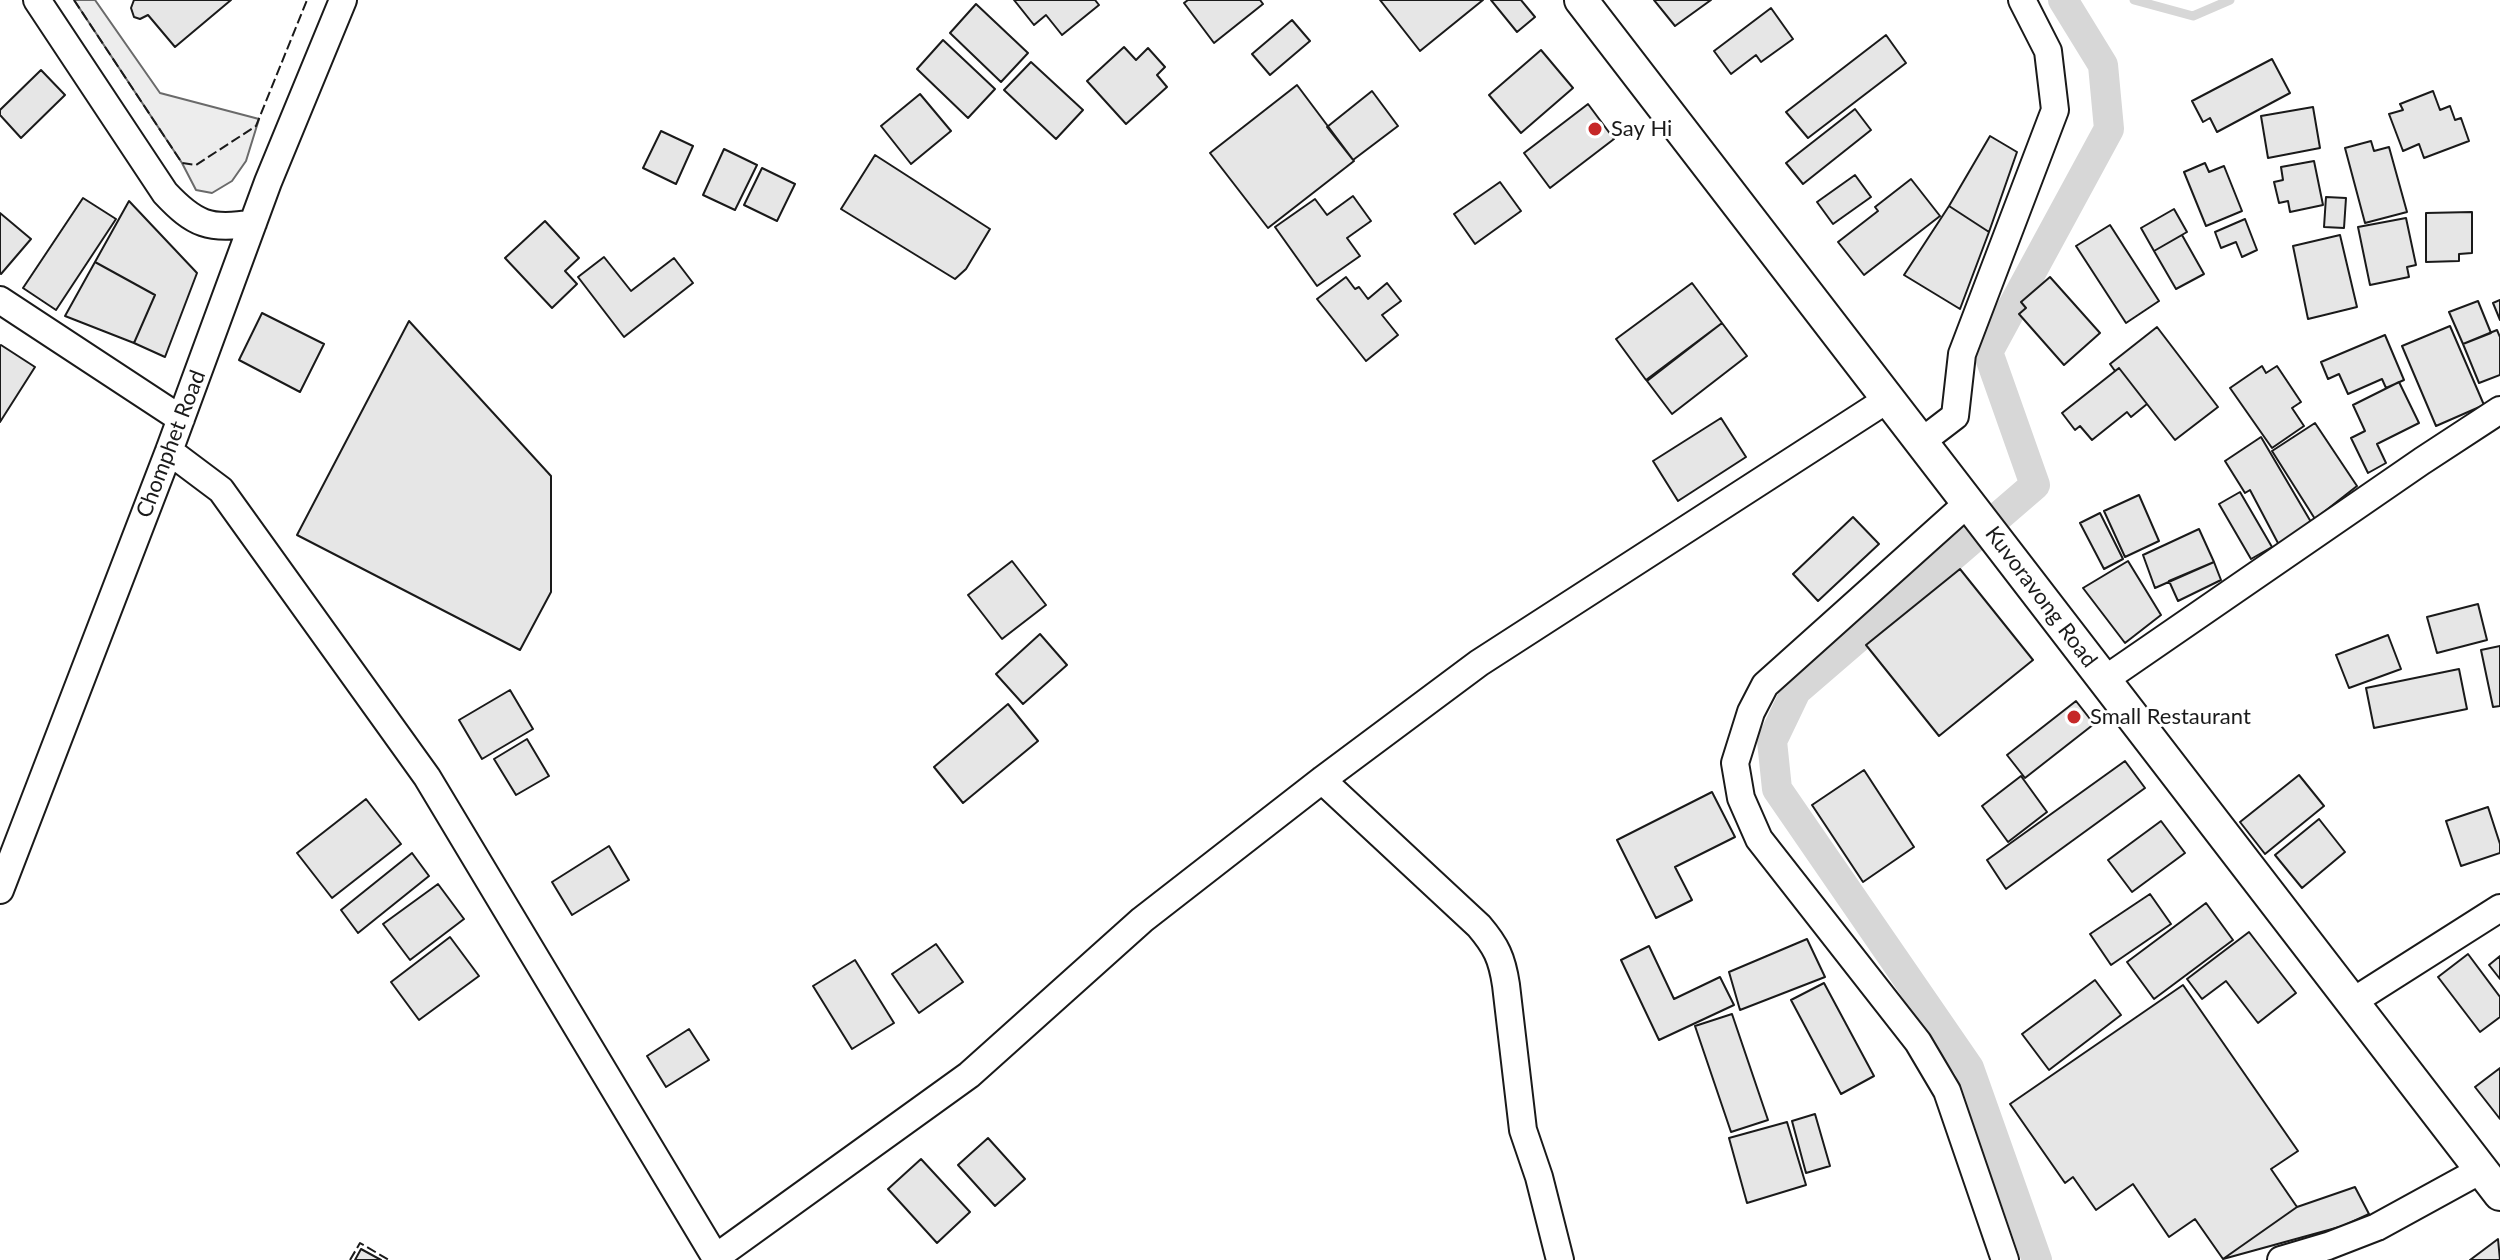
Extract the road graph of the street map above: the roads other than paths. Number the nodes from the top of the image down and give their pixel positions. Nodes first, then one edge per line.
1 (37, 0) edge
2 (343, 0) edge
3 (1581, 0) edge
4 (2022, 0) edge
5 (253, 223) junction
6 (0, 300) edge
7 (1888, 399) junction
8 (2500, 410) edge
9 (181, 419) junction
10 (1921, 442) junction
11 (169, 451) junction
12 (1971, 507) junction
13 (2104, 680) junction
14 (1322, 780) junction
15 (0, 890) edge
16 (2500, 908) edge
17 (2352, 1002) junction
18 (2491, 1182) edge
19 (716, 1259) edge
20 (1560, 1260) edge
21 (2005, 1260) edge
22 (2281, 1260) edge

1 - 5 street
2 - 5 street, Chomphet Road
3 - 7 street, Kuvoravong Road
4 - 10 street
5 - 9 street, Chomphet Road
6 - 9 street
7 - 10 street, Kuvoravong Road
7 - 14 street
8 - 13 street
9 - 11 street, Chomphet Road
10 - 12 street, Kuvoravong Road
11 - 15 street, Chomphet Road
11 - 19 street
12 - 13 street, Kuvoravong Road
12 - 21 street
13 - 17 street, Kuvoravong Road
14 - 19 street
14 - 20 street
16 - 17 street
17 - 18 street, Kuvoravong Road
18 - 22 street

